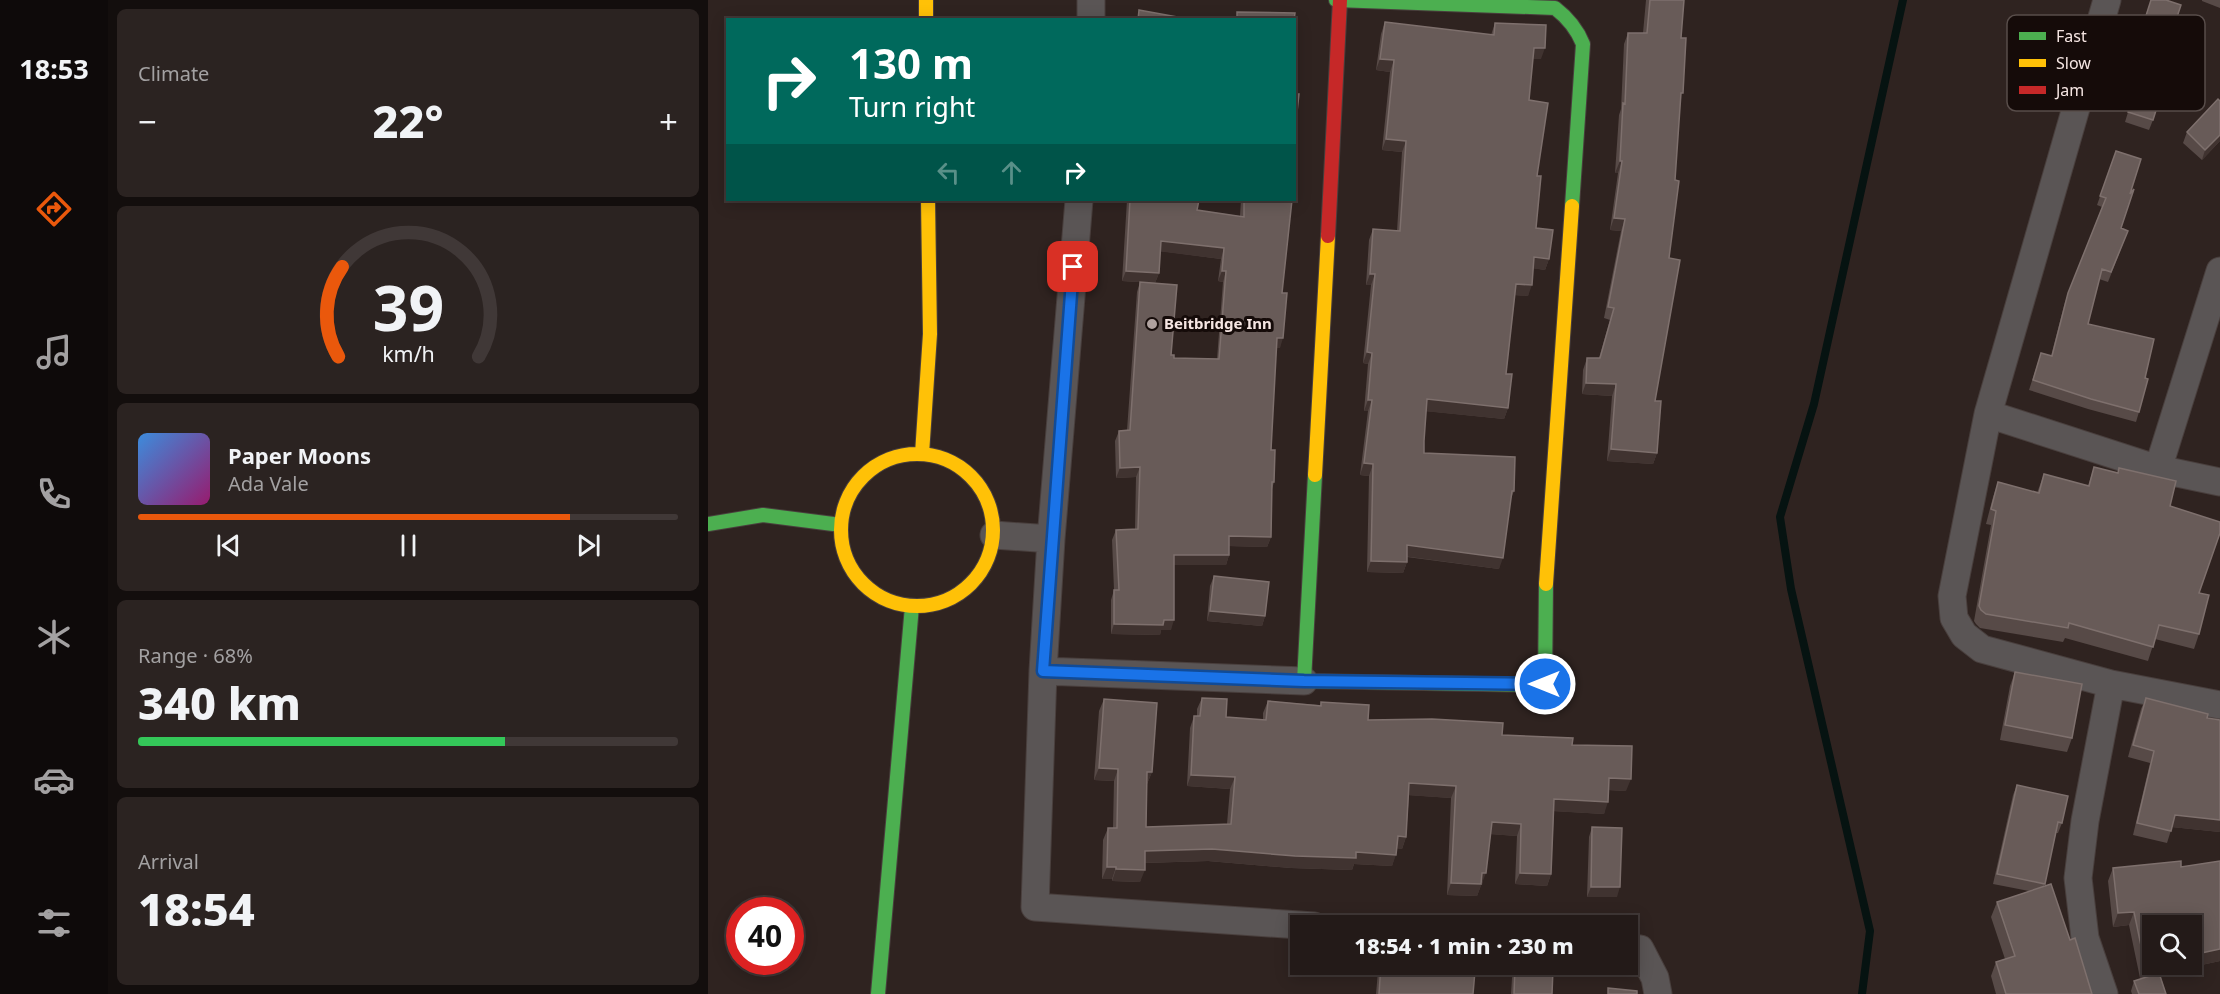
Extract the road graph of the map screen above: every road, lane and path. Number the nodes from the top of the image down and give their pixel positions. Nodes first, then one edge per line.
1 (926, 0) edge
2 (1091, 0) edge
3 (1338, 0) edge
4 (2107, 0) edge
5 (2103, 15) edge
6 (926, 18) edge
7 (1091, 18) edge
8 (2075, 111) edge
9 (928, 201) edge
10 (1079, 201) edge
11 (2220, 271) edge
12 (1988, 414) junction
13 (922, 454) junction
14 (2158, 469) junction
15 (2220, 482) edge
16 (708, 524) edge
17 (841, 525) junction
18 (994, 535) junction
19 (1051, 539) junction
20 (912, 606) junction
21 (1043, 671) junction
22 (1304, 681) junction
23 (2110, 684) junction
24 (2220, 705) edge
25 (1290, 924) edge
26 (1638, 949) edge
27 (878, 994) edge
28 (1658, 994) edge
29 (2104, 994) edge

1 - 6 street
2 - 7 street
3 - 22 street
3 - 22 street
4 - 5 street
8 - 12 street
9 - 13 street
10 - 19 street
11 - 14 street
12 - 14 street
12 - 23 street
13 - 17 street
13 - 18 street
14 - 15 street
16 - 17 street
17 - 20 street
18 - 19 street
18 - 20 street
19 - 21 street
20 - 27 street
21 - 22 street
21 - 25 street
23 - 24 street
23 - 29 street
26 - 28 street

